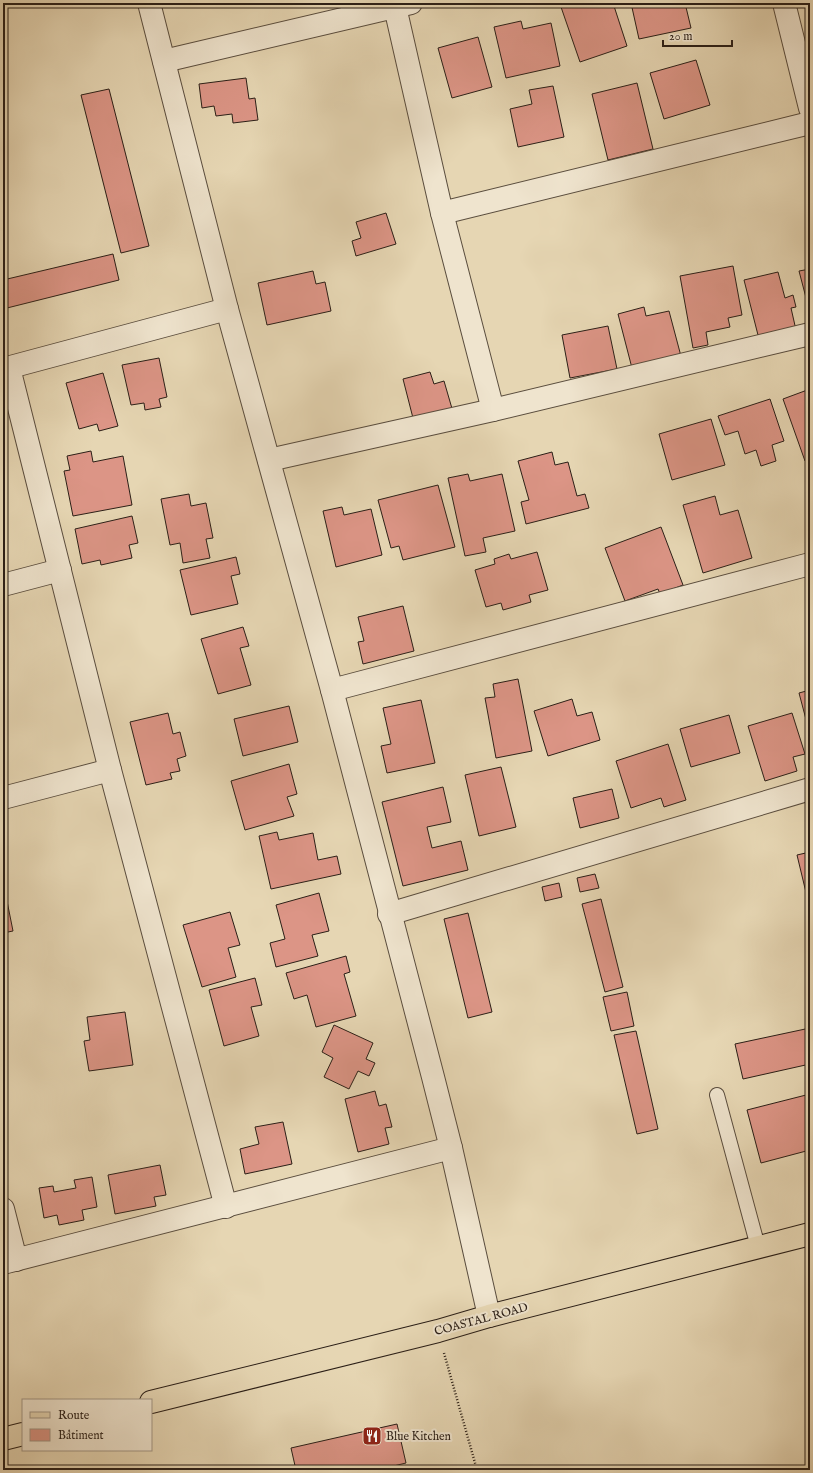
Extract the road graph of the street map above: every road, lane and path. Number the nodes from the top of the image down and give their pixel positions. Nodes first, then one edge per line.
1 (149, 3) edge
2 (784, 3) edge
3 (403, 5) edge
4 (164, 61) junction
5 (810, 108) edge
6 (810, 123) edge
7 (442, 213) junction
8 (227, 309) junction
9 (810, 334) edge
10 (6, 369) edge
11 (493, 410) junction
12 (270, 460) junction
13 (810, 564) edge
14 (60, 570) junction
15 (3, 584) edge
16 (332, 690) junction
17 (110, 770) junction
18 (810, 789) edge
19 (3, 798) edge
20 (389, 914) junction
21 (717, 1095) dead end
22 (451, 1148) junction
23 (226, 1207) junction
24 (3, 1209) edge
25 (810, 1234) edge
26 (758, 1247) junction
27 (10, 1261) edge
28 (489, 1316) junction
29 (438, 1332) junction
30 (152, 1402) edge
31 (22, 1434) edge
32 (3, 1439) edge
33 (477, 1470) edge

1 - 4 street
2 - 5 street
3 - 4 street
3 - 7 street
4 - 8 street
6 - 7 street
7 - 11 street
8 - 10 street
8 - 12 street
9 - 11 street
10 - 14 street
11 - 12 street
12 - 16 street
13 - 16 street
14 - 15 street
14 - 17 street
16 - 20 street
17 - 19 street
17 - 23 street
18 - 20 street
20 - 22 street
21 - 26 lane
22 - 23 street
22 - 28 street
23 - 27 street
24 - 27 street
25 - 26 main road, COASTAL ROAD
26 - 28 main road, COASTAL ROAD
28 - 29 main road, COASTAL ROAD
29 - 30 main road, COASTAL ROAD
29 - 33 path
31 - 32 main road

